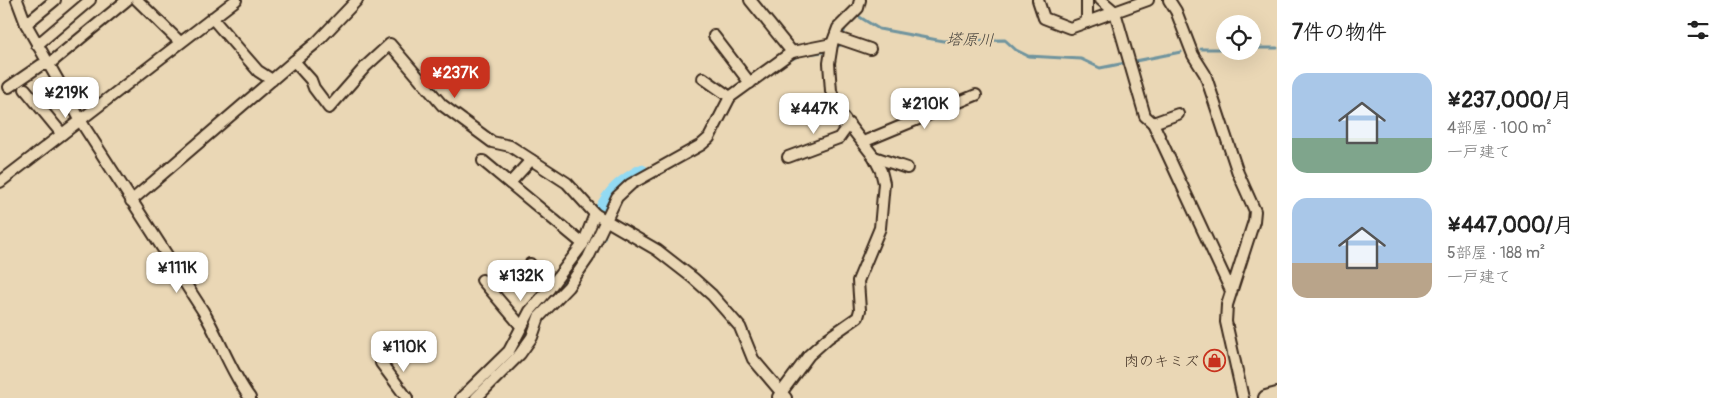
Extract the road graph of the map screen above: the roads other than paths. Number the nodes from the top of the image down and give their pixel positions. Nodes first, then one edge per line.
1 (17, 0) edge
2 (55, 0) edge
3 (90, 0) edge
4 (127, 0) edge
5 (137, 0) edge
6 (236, 0) edge
7 (357, 0) edge
8 (750, 0) edge
9 (860, 0) edge
10 (1038, 0) edge
11 (1087, 0) edge
12 (1101, 0) edge
13 (1148, 0) edge
14 (1169, 0) edge
15 (1115, 12) junction
16 (212, 18) junction
17 (1087, 22) junction
18 (26, 24) junction
19 (714, 36) dead end
20 (837, 40) junction
21 (180, 42) junction
22 (37, 45) junction
23 (870, 49) dead end
24 (792, 52) junction
25 (294, 61) junction
26 (48, 64) junction
27 (703, 78) dead end
28 (272, 80) junction
29 (750, 83) junction
30 (9, 88) dead end
31 (25, 89) dead end
32 (976, 95) dead end
33 (730, 97) junction
34 (1178, 114) dead end
35 (81, 120) junction
36 (1153, 123) junction
37 (849, 124) junction
38 (62, 134) junction
39 (864, 142) junction
40 (788, 157) dead end
41 (874, 157) junction
42 (531, 160) junction
43 (483, 161) dead end
44 (907, 168) dead end
45 (0, 182) edge
46 (510, 183) junction
47 (131, 201) junction
48 (596, 214) junction
49 (606, 222) junction
50 (583, 244) junction
51 (530, 264) dead end
52 (482, 280) dead end
53 (549, 289) junction
54 (1231, 291) junction
55 (519, 330) junction
56 (532, 337) junction
57 (381, 363) dead end
58 (1277, 394) edge
59 (781, 396) edge
60 (250, 398) edge
61 (406, 398) edge
62 (461, 398) edge
63 (476, 398) edge
64 (1243, 398) edge
65 (1266, 398) edge

1 - 18 street
2 - 18 street
3 - 22 street
4 - 26 street
5 - 21 street
6 - 16 street
7 - 25 street
8 - 24 street
9 - 20 street
10 - 17 street
11 - 17 street
12 - 15 street
13 - 15 street
14 - 54 street
15 - 17 street
15 - 36 street
16 - 21 street
16 - 28 street
18 - 22 street
19 - 29 street
20 - 23 street
20 - 24 street
20 - 37 street
21 - 35 street
22 - 26 street
24 - 29 street
25 - 28 street
25 - 42 street
26 - 30 street
26 - 35 street
27 - 33 street
28 - 47 street
29 - 33 street
31 - 38 street
32 - 39 street
33 - 49 street
34 - 36 street
35 - 38 street
35 - 47 street
36 - 54 street
37 - 39 street
37 - 40 street
38 - 45 street
39 - 41 street
41 - 44 street
41 - 59 street
42 - 46 street
42 - 48 street
43 - 46 street
46 - 50 street
47 - 60 street
48 - 49 street
48 - 50 street
49 - 56 street
49 - 59 street
50 - 53 street
51 - 53 street
52 - 55 street
53 - 55 street
54 - 64 street
55 - 56 street
55 - 62 street
56 - 63 street
57 - 61 street
58 - 65 main road

